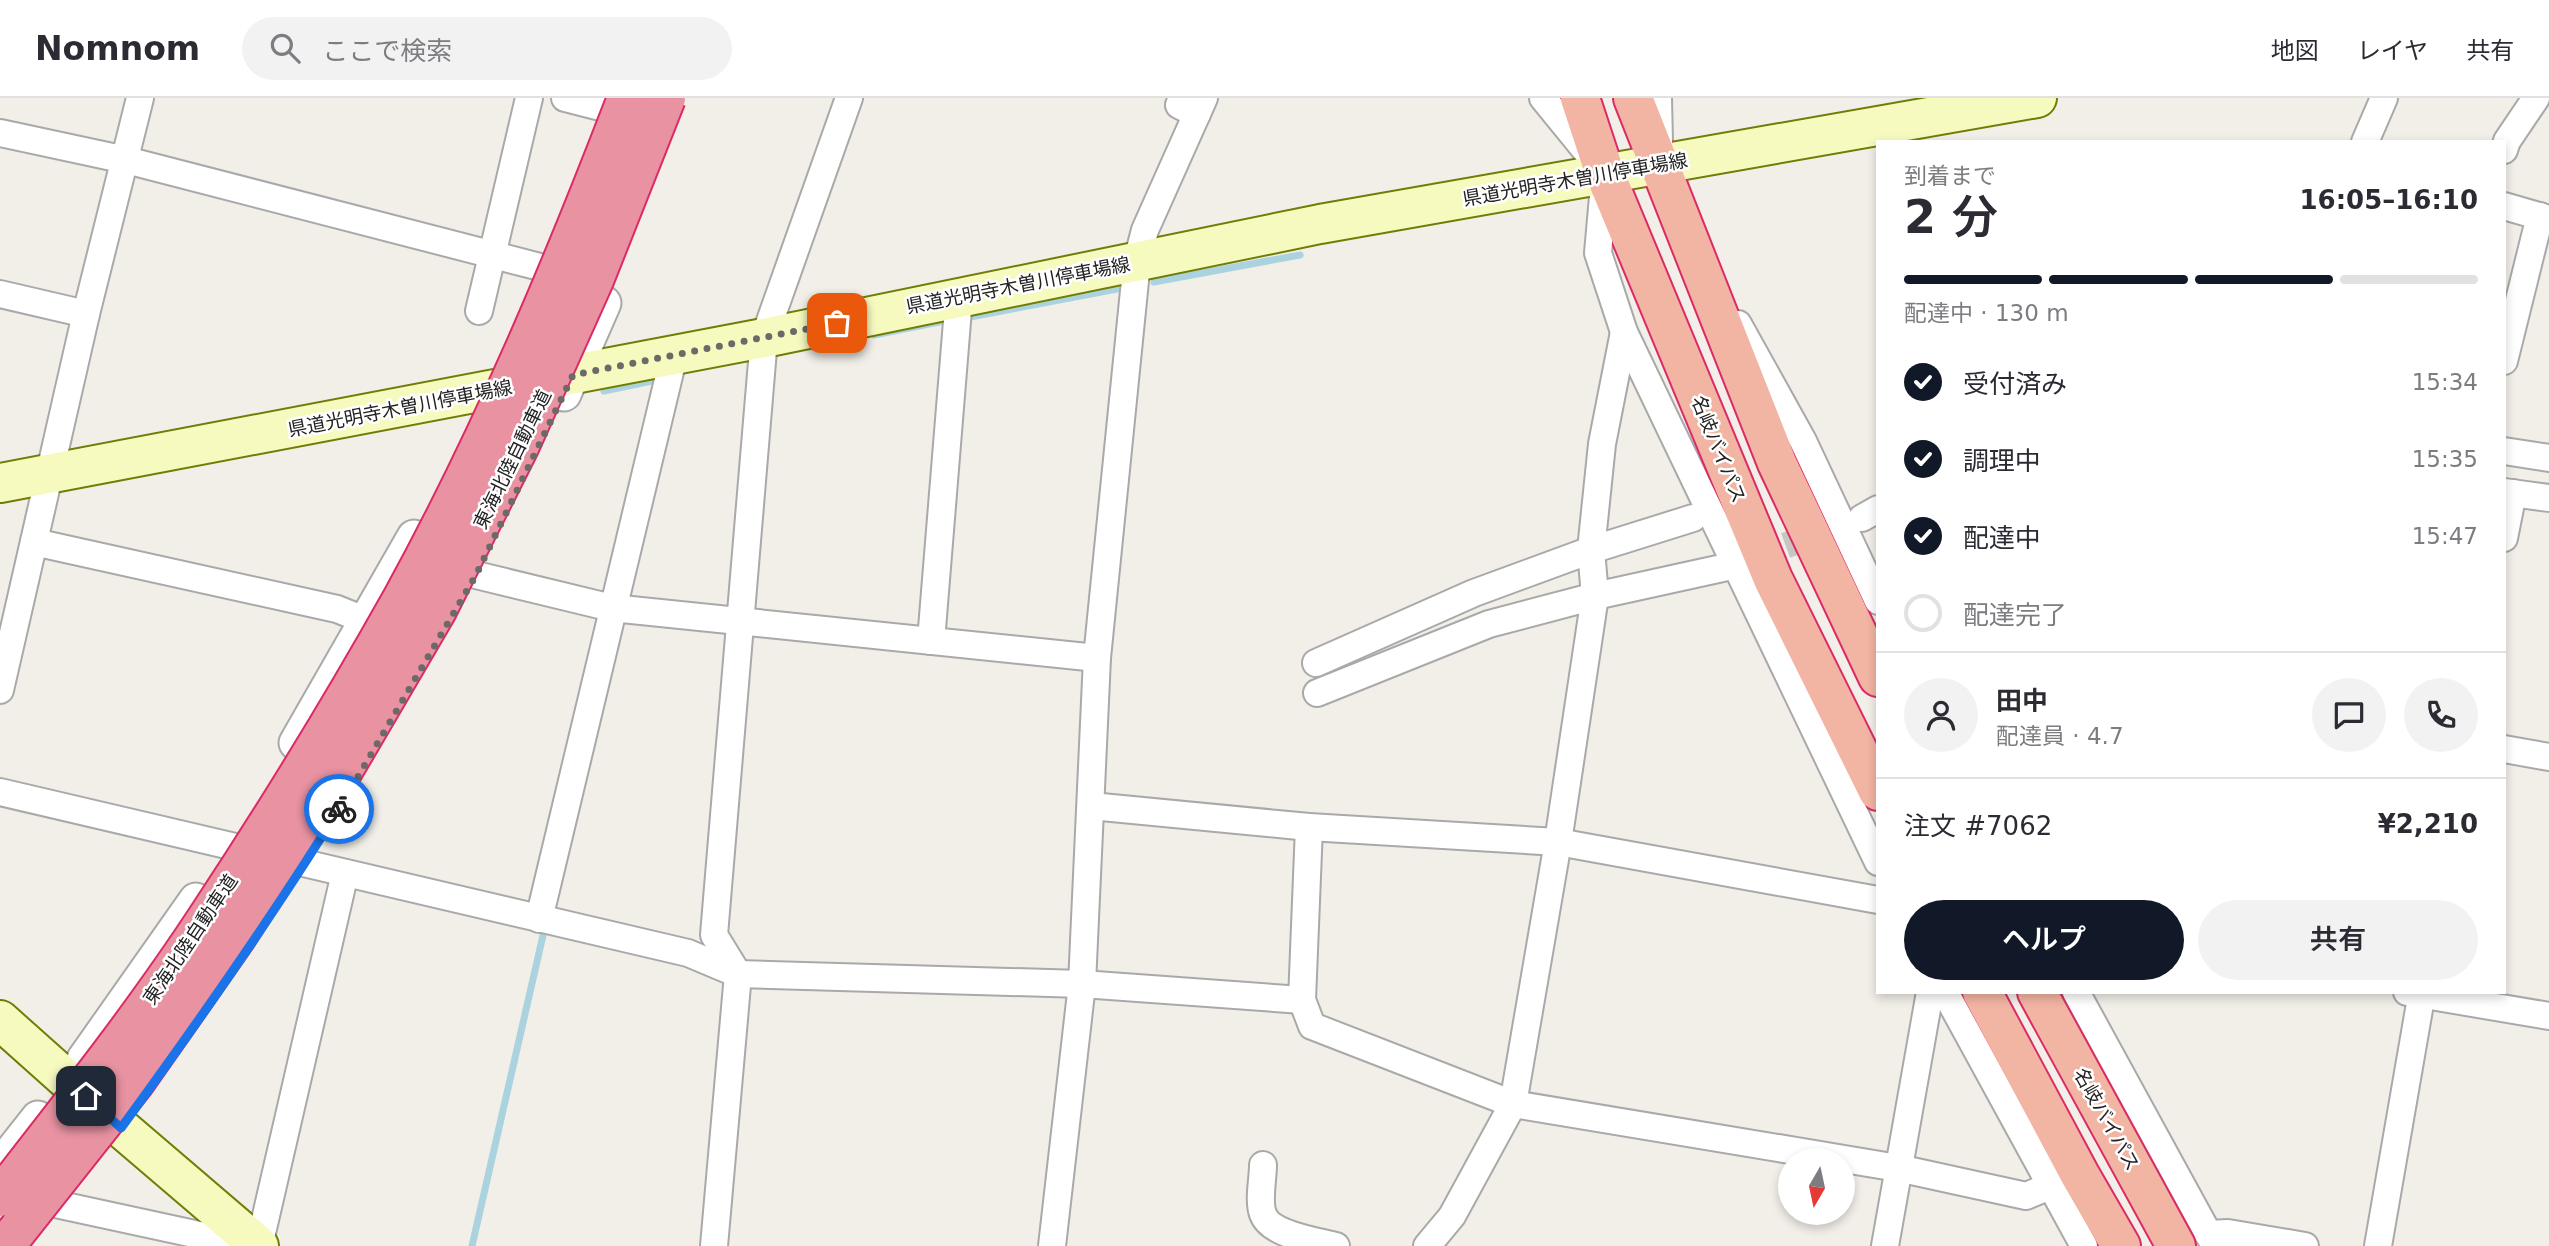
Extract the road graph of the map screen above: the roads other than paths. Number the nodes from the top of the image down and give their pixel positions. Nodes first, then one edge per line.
1 (140, 98) edge
2 (529, 98) edge
3 (565, 98) edge
4 (666, 98) edge
5 (683, 98) edge
6 (849, 98) edge
7 (1544, 98) edge
8 (1580, 98) edge
9 (1633, 98) edge
10 (1657, 98) edge
11 (2037, 98) edge
12 (2385, 98) edge
13 (2536, 98) edge
14 (613, 101) edge
15 (1194, 103) edge
16 (0, 133) edge
17 (2366, 140) edge
18 (2506, 144) edge
19 (126, 160) junction
20 (1660, 165) junction
21 (1605, 174) junction
22 (2506, 207) edge
23 (2545, 217) edge
24 (1683, 224) junction
25 (491, 253) junction
26 (1137, 261) junction
27 (540, 267) junction
28 (0, 294) edge
29 (959, 297) junction
30 (479, 311) dead end
31 (86, 314) junction
32 (1624, 332) junction
33 (764, 338) junction
34 (2506, 354) edge
35 (674, 355) junction
36 (573, 375) junction
37 (485, 392) junction
38 (2506, 451) edge
39 (2549, 458) edge
40 (50, 473) junction
41 (0, 483) edge
42 (2509, 493) edge
43 (2549, 498) edge
44 (1693, 518) dead end
45 (2506, 520) edge
46 (34, 542) junction
47 (1591, 550) junction
48 (1727, 567) tunnel mouth
49 (476, 575) junction
50 (1595, 596) junction
51 (1876, 597) edge
52 (612, 608) junction
53 (367, 621) junction
54 (739, 622) junction
55 (931, 641) junction
56 (1097, 658) junction
57 (1317, 663) dead end
58 (1876, 673) edge
59 (0, 690) edge
60 (1317, 693) dead end
61 (2506, 749) edge
62 (2549, 757) edge
63 (1876, 787) edge
64 (0, 792) edge
65 (1091, 806) junction
66 (1309, 827) junction
67 (1558, 842) junction
68 (233, 846) junction
69 (1876, 858) edge
70 (306, 864) junction
71 (345, 873) junction
72 (1876, 900) edge
73 (539, 919) junction
74 (738, 974) junction
75 (1082, 984) junction
76 (1930, 994) edge
77 (1946, 994) edge
78 (1983, 994) edge
79 (2038, 994) edge
80 (2077, 994) edge
81 (2417, 994) edge
82 (2423, 994) edge
83 (1302, 999) junction
84 (2549, 1016) edge
85 (0, 1020) edge
86 (68, 1080) junction
87 (1513, 1104) junction
88 (121, 1128) junction
89 (1263, 1165) dead end
90 (0, 1166) edge
91 (1898, 1168) junction
92 (2050, 1186) junction
93 (0, 1191) edge
94 (0, 1197) edge
95 (61, 1206) junction
96 (2200, 1242) edge
97 (257, 1244) edge
98 (5, 1246) edge
99 (28, 1246) edge
100 (714, 1246) edge
101 (1052, 1246) edge
102 (1336, 1246) edge
103 (1427, 1246) edge
104 (1885, 1246) edge
105 (2084, 1246) edge
106 (2121, 1246) edge
107 (2305, 1246) edge
108 (2378, 1246) edge

1 - 19 street
2 - 25 street
3 - 14 street
4 - 98 highway, 東海北陸自動車道, bridge
5 - 36 street
6 - 33 street
7 - 21 street
8 - 21 highway, 名岐バイパス
9 - 20 highway
10 - 20 street
11 - 20 main road, 県道光明寺木曽川停車場線
12 - 17 street
13 - 18 street
14 - 27 street
14 - 94 highway, 東海北陸自動車道, bridge
15 - 26 street
16 - 19 street
19 - 25 street
19 - 31 street
20 - 21 main road, 県道光明寺木曽川停車場線
20 - 24 highway
21 - 26 main road, 県道光明寺木曽川停車場線
21 - 32 street
21 - 63 highway, 名岐バイパス
22 - 23 street
23 - 34 street
24 - 51 street
24 - 58 highway
25 - 27 street
25 - 30 street
26 - 29 main road, 県道光明寺木曽川停車場線
26 - 56 street
27 - 37 street
28 - 31 street
29 - 33 main road, 県道光明寺木曽川停車場線
29 - 55 street
31 - 40 street
32 - 47 street
32 - 69 street
33 - 35 main road, 県道光明寺木曽川停車場線
33 - 54 street
35 - 36 main road, 県道光明寺木曽川停車場線
35 - 52 street
36 - 37 main road, 県道光明寺木曽川停車場線
36 - 49 street
37 - 40 main road, 県道光明寺木曽川停車場線
37 - 53 street
38 - 39 street
40 - 41 main road, 県道光明寺木曽川停車場線
40 - 46 street
42 - 43 street
42 - 45 street
44 - 47 street
46 - 53 street
46 - 59 street
47 - 50 street
47 - 57 street
48 - 50 street
49 - 52 street
49 - 70 street
50 - 60 street
50 - 67 street
52 - 54 street
52 - 73 street
53 - 68 street
54 - 55 street
54 - 74 street
55 - 56 street
56 - 65 street
61 - 62 street
64 - 68 street
65 - 66 street
65 - 75 street
66 - 67 street
66 - 83 street
67 - 72 street
67 - 87 street
68 - 70 street
68 - 86 street
70 - 71 street
70 - 88 street
71 - 73 street
71 - 97 street
73 - 74 street
74 - 75 street
74 - 100 street
75 - 83 street
75 - 101 street
76 - 91 street
77 - 92 street
78 - 106 highway
79 - 96 highway, 名岐バイパス
80 - 96 street
81 - 108 street
82 - 84 street
83 - 87 street
85 - 86 main road
86 - 88 main road
86 - 90 street
87 - 91 street
87 - 103 street
88 - 95 street
88 - 97 main road
89 - 102 street
91 - 92 street
91 - 104 street
92 - 105 street
93 - 95 street
95 - 97 street
95 - 99 street
96 - 107 street

